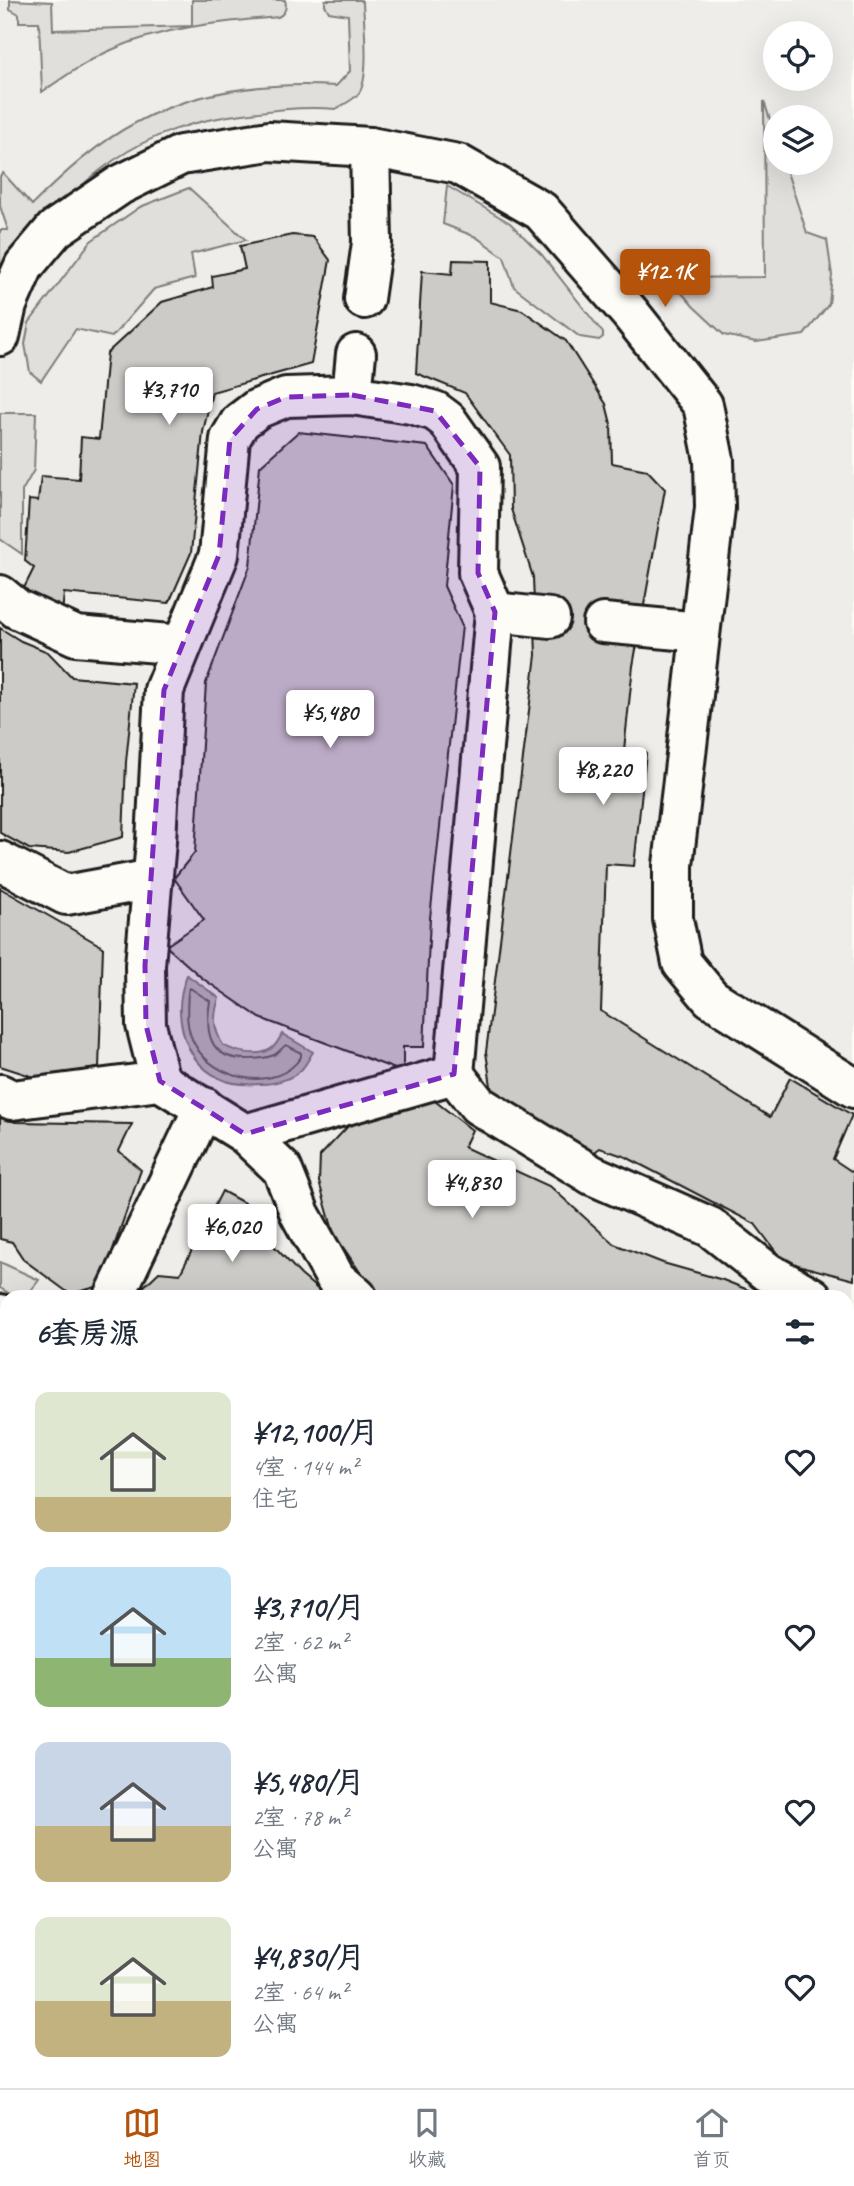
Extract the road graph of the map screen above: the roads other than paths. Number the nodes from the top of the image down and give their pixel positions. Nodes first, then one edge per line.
1 (370, 147) junction
2 (363, 299) dead end
3 (2, 314) edge
4 (356, 354) dead end
5 (352, 395) junction
6 (0, 595) edge
7 (495, 612) junction
8 (550, 618) dead end
9 (603, 623) dead end
10 (701, 632) junction
11 (182, 645) junction
12 (0, 861) edge
13 (153, 879) junction
14 (454, 1074) junction
15 (160, 1081) junction
16 (854, 1088) edge
17 (0, 1094) edge
18 (204, 1107) junction
19 (245, 1134) junction
20 (117, 1290) edge
21 (349, 1290) edge
22 (799, 1290) edge

1 - 2 street
1 - 3 street
1 - 10 street
4 - 5 street
5 - 7 street
5 - 11 street
6 - 11 street
7 - 8 street
7 - 14 street
9 - 10 street
10 - 16 street
11 - 13 street
12 - 13 street
13 - 15 street
14 - 19 street
14 - 22 street
15 - 17 street
15 - 18 street
18 - 19 street
18 - 20 street
19 - 21 street

